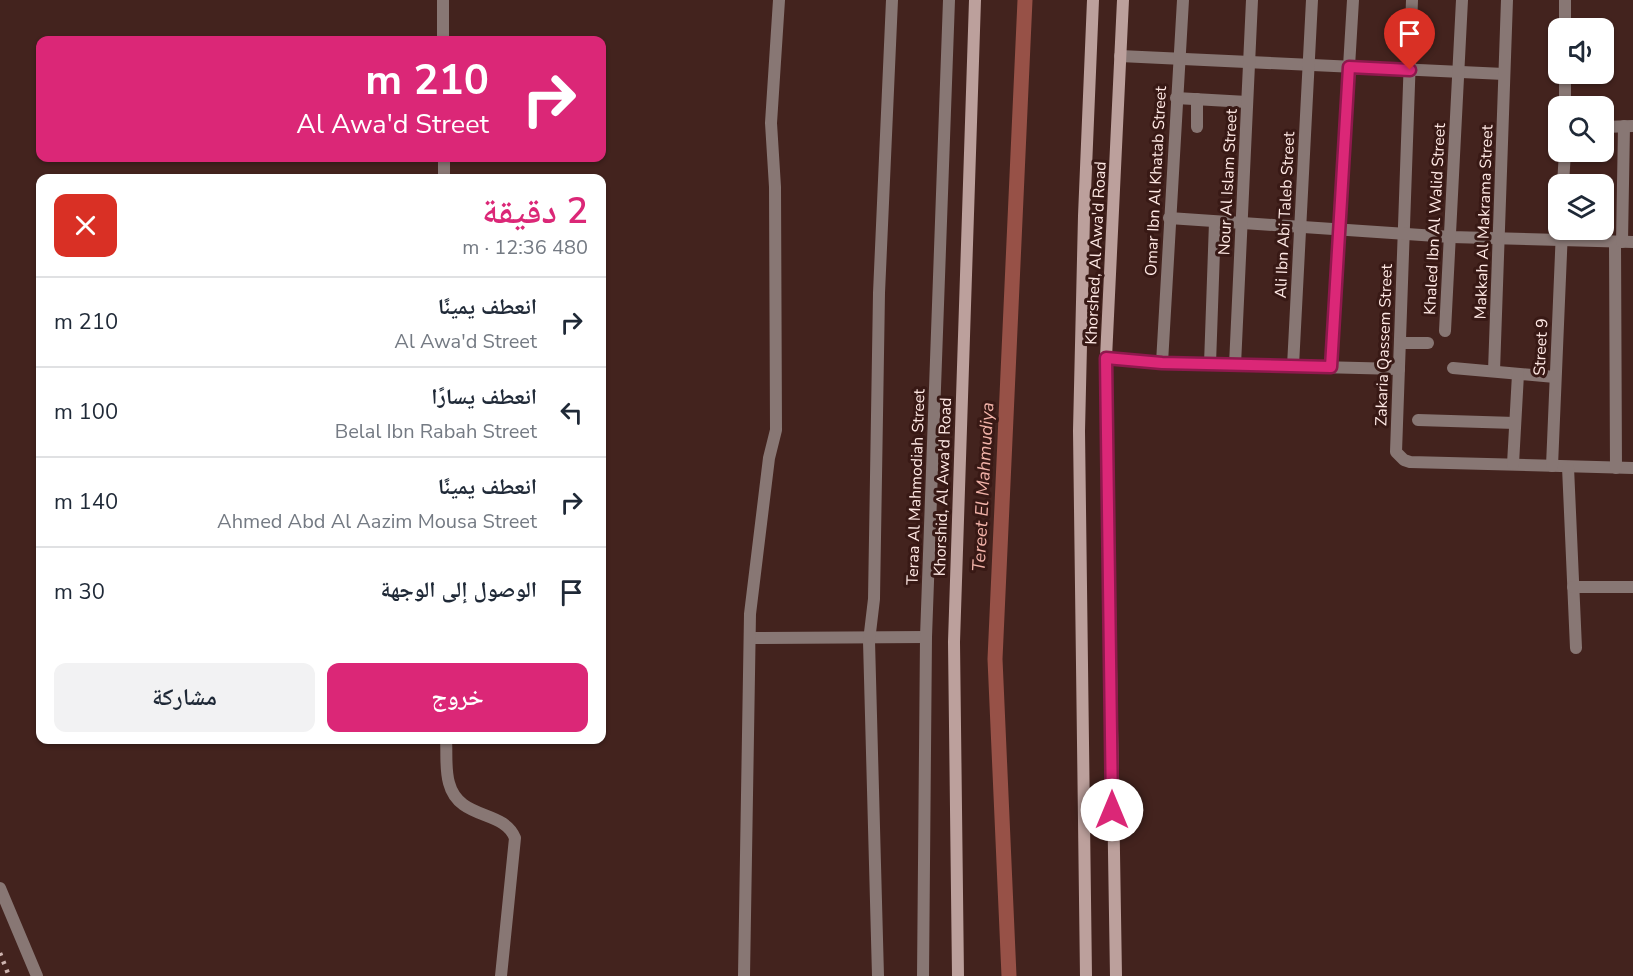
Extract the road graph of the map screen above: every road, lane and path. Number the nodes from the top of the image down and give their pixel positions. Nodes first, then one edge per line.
1 (443, 0) edge
2 (779, 0) edge
3 (892, 0) edge
4 (949, 0) edge
5 (975, 0) edge
6 (1093, 0) edge
7 (1123, 0) edge
8 (1183, 0) edge
9 (1252, 0) edge
10 (1312, 0) edge
11 (1353, 0) edge
12 (1412, 0) edge
13 (1462, 0) edge
14 (1507, 0) edge
15 (1565, 0) edge
16 (1565, 18) edge
17 (443, 36) edge
18 (1120, 56) junction
19 (1178, 59) junction
20 (1249, 62) junction
21 (1309, 65) junction
22 (1349, 67) junction
23 (1410, 70) junction
24 (1459, 72) junction
25 (1504, 74) junction
26 (1176, 98) junction
27 (1197, 99) junction
28 (1247, 102) junction
29 (1628, 126) edge
30 (1197, 127) dead end
31 (1170, 218) junction
32 (1215, 222) junction
33 (1242, 223) junction
34 (1300, 227) junction
35 (1339, 230) junction
36 (1404, 234) junction
37 (1548, 236) edge
38 (1451, 237) junction
39 (1499, 238) junction
40 (1562, 240) edge
41 (1606, 240) edge
42 (1623, 242) edge
43 (1445, 331) dead end
44 (1400, 343) junction
45 (1428, 344) dead end
46 (1106, 358) junction
47 (1162, 363) junction
48 (1210, 364) junction
49 (1235, 365) junction
50 (1293, 366) junction
51 (1331, 367) junction
52 (1453, 368) dead end
53 (1399, 369) junction
54 (1494, 371) junction
55 (1518, 374) junction
56 (1555, 377) junction
57 (1418, 420) dead end
58 (1515, 423) junction
59 (1513, 464) junction
60 (1552, 466) junction
61 (1568, 467) junction
62 (1616, 468) junction
63 (1633, 468) edge
64 (1573, 586) junction
65 (1633, 587) edge
66 (870, 637) junction
67 (926, 637) junction
68 (751, 638) junction
69 (1576, 648) dead end
70 (446, 744) edge
71 (0, 888) edge
72 (37, 976) edge
73 (501, 976) edge
74 (744, 976) edge
75 (878, 976) edge
76 (922, 976) edge
77 (958, 976) edge
78 (1086, 976) edge
79 (1116, 976) edge

1 - 17 street
2 - 68 street
3 - 66 street
4 - 67 street, Teraa Al Mahmodiah Street
5 - 77 main road, Khorshid, Al Awa'd Road
6 - 78 main road, Khorshed, Al Awa'd Road
7 - 18 main road, Khorshed, Al Awa'd Road
8 - 19 street, Omar Ibn Al Khatab Street
9 - 20 street, Nour Al Islam Street
10 - 21 street, Ali Ibn Abi Taleb Street
11 - 22 street
12 - 23 street, Zakaria Qassem Street
13 - 24 street, Khaled Ibn Al Walid Street
14 - 25 street, Makkah Al Makrama Street
15 - 16 street
18 - 19 street
18 - 46 main road, Khorshed, Al Awa'd Road
19 - 20 street
19 - 26 street, Omar Ibn Al Khatab Street
20 - 21 street
20 - 28 street, Nour Al Islam Street
21 - 22 street
21 - 34 street, Ali Ibn Abi Taleb Street
22 - 23 street
22 - 35 street
23 - 24 street
23 - 36 street, Zakaria Qassem Street
24 - 25 street
24 - 38 street, Khaled Ibn Al Walid Street
25 - 39 street, Makkah Al Makrama Street
26 - 27 street
26 - 31 street, Omar Ibn Al Khatab Street
27 - 28 street
27 - 30 street
28 - 33 street, Nour Al Islam Street
29 - 42 street
31 - 32 street
31 - 47 street, Omar Ibn Al Khatab Street
32 - 33 street
32 - 48 street
33 - 34 street
33 - 49 street, Nour Al Islam Street
34 - 35 street
34 - 50 street, Ali Ibn Abi Taleb Street
35 - 36 street
35 - 51 street
36 - 38 street
36 - 44 street, Zakaria Qassem Street
37 - 39 street
38 - 39 street
38 - 43 street, Khaled Ibn Al Walid Street
39 - 54 street, Makkah Al Makrama Street
40 - 56 street, Street 9
41 - 42 street
42 - 62 street
44 - 45 street
44 - 53 street, Zakaria Qassem Street
46 - 47 street
46 - 79 main road, Khorshed, Al Awa'd Road
47 - 48 street
48 - 49 street
49 - 50 street
50 - 51 street
51 - 53 street
52 - 54 street
53 - 59 street, Zakaria Qassem Street
54 - 55 street
55 - 56 street
55 - 58 street
56 - 60 street, Street 9
57 - 58 street
58 - 59 street
59 - 60 street
60 - 61 street
61 - 62 street
61 - 64 street
62 - 63 street
64 - 65 street
64 - 69 street
66 - 67 street
66 - 68 street
66 - 75 street
67 - 76 street, Teraa Al Mahmodiah Street
68 - 74 street
70 - 73 street
71 - 72 street

